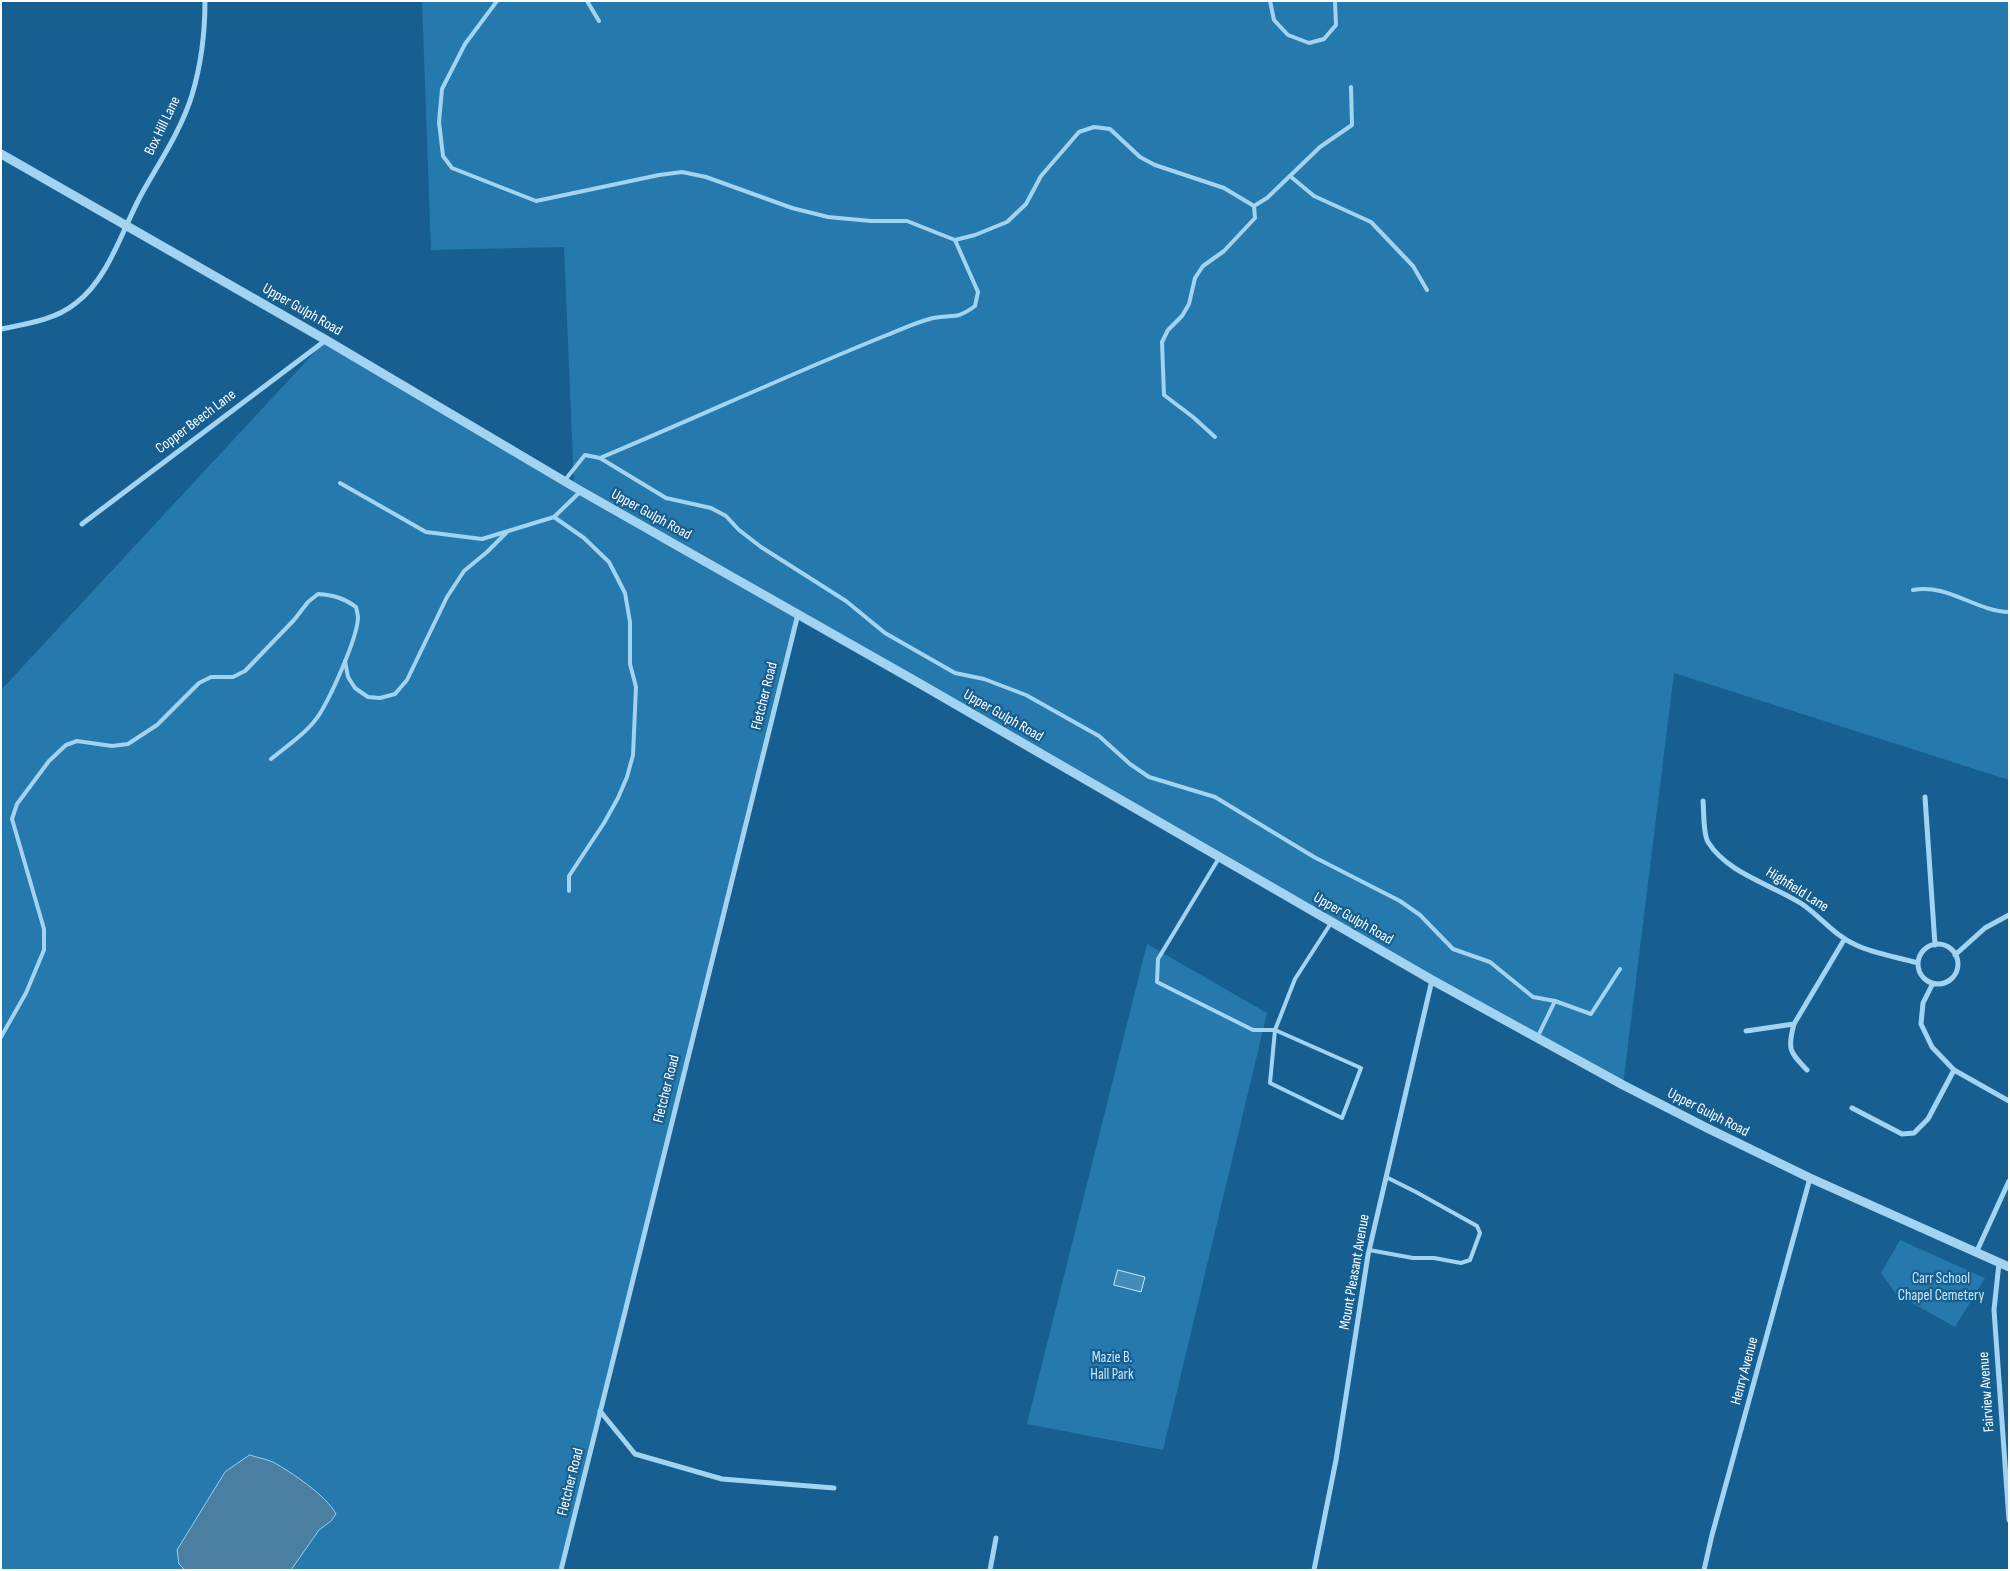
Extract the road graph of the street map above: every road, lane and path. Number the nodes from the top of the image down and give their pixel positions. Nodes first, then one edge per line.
1 (205, 1) edge
2 (496, 1) edge
3 (588, 1) edge
4 (1270, 1) edge
5 (1335, 1) edge
6 (599, 21) dead end
7 (1351, 87) dead end
8 (1, 154) edge
9 (1290, 176) junction
10 (1254, 206) junction
11 (126, 225) junction
12 (954, 240) junction
13 (1426, 290) dead end
14 (1, 329) edge
15 (326, 340) junction
16 (1215, 437) dead end
17 (600, 458) junction
18 (564, 481) junction
19 (340, 483) dead end
20 (581, 491) junction
21 (554, 517) junction
22 (82, 524) dead end
23 (507, 532) junction
24 (1913, 590) dead end
25 (2009, 612) edge
26 (798, 614) junction
27 (345, 660) junction
28 (271, 759) dead end
29 (1925, 797) dead end
30 (1703, 801) dead end
31 (1219, 857) junction
32 (569, 891) dead end
33 (2009, 915) edge
34 (1331, 923) junction
35 (1844, 940) junction
36 (1934, 945) junction
37 (1955, 954) junction
38 (1918, 963) junction
39 (1620, 969) dead end
40 (1432, 980) junction
41 (1933, 984) junction
42 (1555, 1001) junction
43 (1794, 1024) junction
44 (1275, 1030) junction
45 (1746, 1031) dead end
46 (1, 1037) edge
47 (1537, 1038) junction
48 (1807, 1070) dead end
49 (1954, 1070) junction
50 (2009, 1100) edge
51 (1852, 1108) dead end
52 (1386, 1177) junction
53 (1810, 1178) junction
54 (2009, 1181) edge
55 (1369, 1250) junction
56 (1976, 1253) junction
57 (1999, 1263) junction
58 (2009, 1267) edge
59 (600, 1411) junction
60 (834, 1488) dead end
61 (2009, 1520) edge
62 (996, 1538) dead end
63 (561, 1570) edge
64 (990, 1570) edge
65 (1314, 1570) edge
66 (1704, 1570) edge

1 - 11 street, Box Hill Lane
2 - 12 lane
3 - 6 lane
4 - 5 lane
7 - 9 lane
8 - 11 street, Upper Gulph Road
9 - 10 lane
9 - 13 lane
10 - 12 lane
10 - 16 lane
11 - 14 street
11 - 15 street, Upper Gulph Road
12 - 17 lane
15 - 18 street, Upper Gulph Road
15 - 22 street, Copper Beech Lane
17 - 18 lane
17 - 42 lane
18 - 20 street, Upper Gulph Road
19 - 23 lane
20 - 21 lane
20 - 26 street, Upper Gulph Road
21 - 23 lane
21 - 32 lane
23 - 27 lane
24 - 25 lane
26 - 31 street, Upper Gulph Road
26 - 59 street, Fletcher Road
27 - 28 lane
27 - 46 lane
29 - 36 street
30 - 35 street, Highfield Lane
31 - 34 street, Upper Gulph Road
31 - 44 lane
33 - 37 street
34 - 40 street, Upper Gulph Road
34 - 44 lane
35 - 38 street, Highfield Lane
35 - 43 street
36 - 37 street
36 - 38 street
37 - 41 street
38 - 41 street
39 - 42 lane
40 - 47 street, Upper Gulph Road
40 - 52 street, Mount Pleasant Avenue
41 - 49 street
42 - 47 lane
43 - 45 street
43 - 48 street
44 - 44 lane
47 - 53 street, Upper Gulph Road
49 - 50 street
49 - 51 street
52 - 55 street, Mount Pleasant Avenue
52 - 55 lane
53 - 56 street, Upper Gulph Road
53 - 66 street, Henry Avenue
54 - 56 street
55 - 65 street, Mount Pleasant Avenue
56 - 57 street, Upper Gulph Road
57 - 58 street, Upper Gulph Road
57 - 61 street, Fairview Avenue
59 - 60 street
59 - 63 street, Fletcher Road
62 - 64 street

